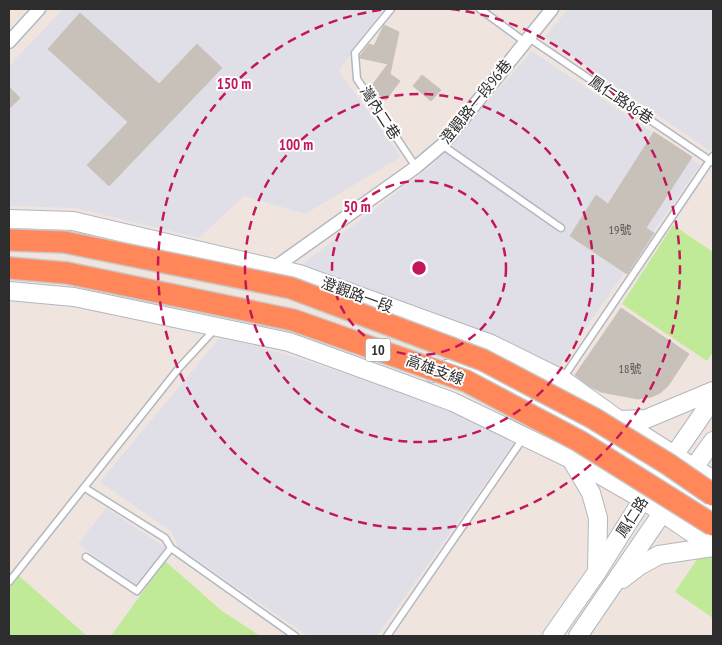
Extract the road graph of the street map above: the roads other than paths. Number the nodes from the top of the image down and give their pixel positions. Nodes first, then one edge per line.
1 (39, 9) edge
2 (391, 9) edge
3 (480, 9) edge
4 (552, 9) edge
5 (527, 40) junction
6 (9, 42) edge
7 (442, 145) junction
8 (712, 159) edge
9 (416, 167) junction
10 (9, 219) edge
11 (561, 228) dead end
12 (9, 240) edge
13 (9, 268) edge
14 (274, 268) junction
15 (9, 290) edge
16 (217, 327) junction
17 (562, 379) junction
18 (402, 383) junction
19 (713, 392) edge
20 (713, 399) edge
21 (619, 420) junction
22 (524, 436) junction
23 (713, 441) edge
24 (674, 455) junction
25 (571, 459) junction
26 (657, 479) junction
27 (686, 479) junction
28 (713, 480) edge
29 (85, 488) junction
30 (713, 495) edge
31 (642, 499) junction
32 (713, 510) edge
33 (662, 512) junction
34 (713, 525) edge
35 (713, 547) edge
36 (171, 548) junction
37 (86, 557) dead end
38 (597, 572) junction
39 (9, 582) edge
40 (612, 586) junction
41 (295, 636) edge
42 (387, 636) edge
43 (552, 636) edge
44 (578, 636) edge

1 - 6 street
2 - 9 lane, 灣內二巷
3 - 5 lane, 鳳仁路86巷
4 - 5 street, 澄觀路一段96巷
5 - 7 street, 澄觀路一段96巷
5 - 8 lane, 鳳仁路86巷
7 - 9 street, 澄觀路一段96巷
7 - 11 lane
8 - 17 lane
9 - 14 street, 澄觀路一段96巷
10 - 14 street, 澄觀路一段
12 - 30 highway, 高雄支線 / 10, bridge
13 - 34 highway, 高雄支線 / 10, bridge
14 - 17 street, 澄觀路一段
15 - 16 street
16 - 18 street
16 - 29 lane
17 - 21 street, 澄觀路一段
18 - 22 street
18 - 26 street
19 - 21 street
20 - 24 street, 鳳仁路
21 - 24 street, 澄觀路一段
22 - 25 street
22 - 42 lane
23 - 27 street, 鳳仁路
24 - 26 street, 鳳仁路
24 - 27 street, 澄觀路一段
25 - 31 street
25 - 38 street
26 - 27 street
26 - 31 street, 鳳仁路
27 - 28 street
27 - 32 street
27 - 33 street, 鳳仁路
29 - 36 lane
29 - 39 lane
31 - 33 street
31 - 38 street, 鳳仁路
33 - 35 street
33 - 40 street, 鳳仁路
35 - 40 street
36 - 37 lane
36 - 41 lane
38 - 43 street, 鳳仁路
40 - 44 street, 鳳仁路

